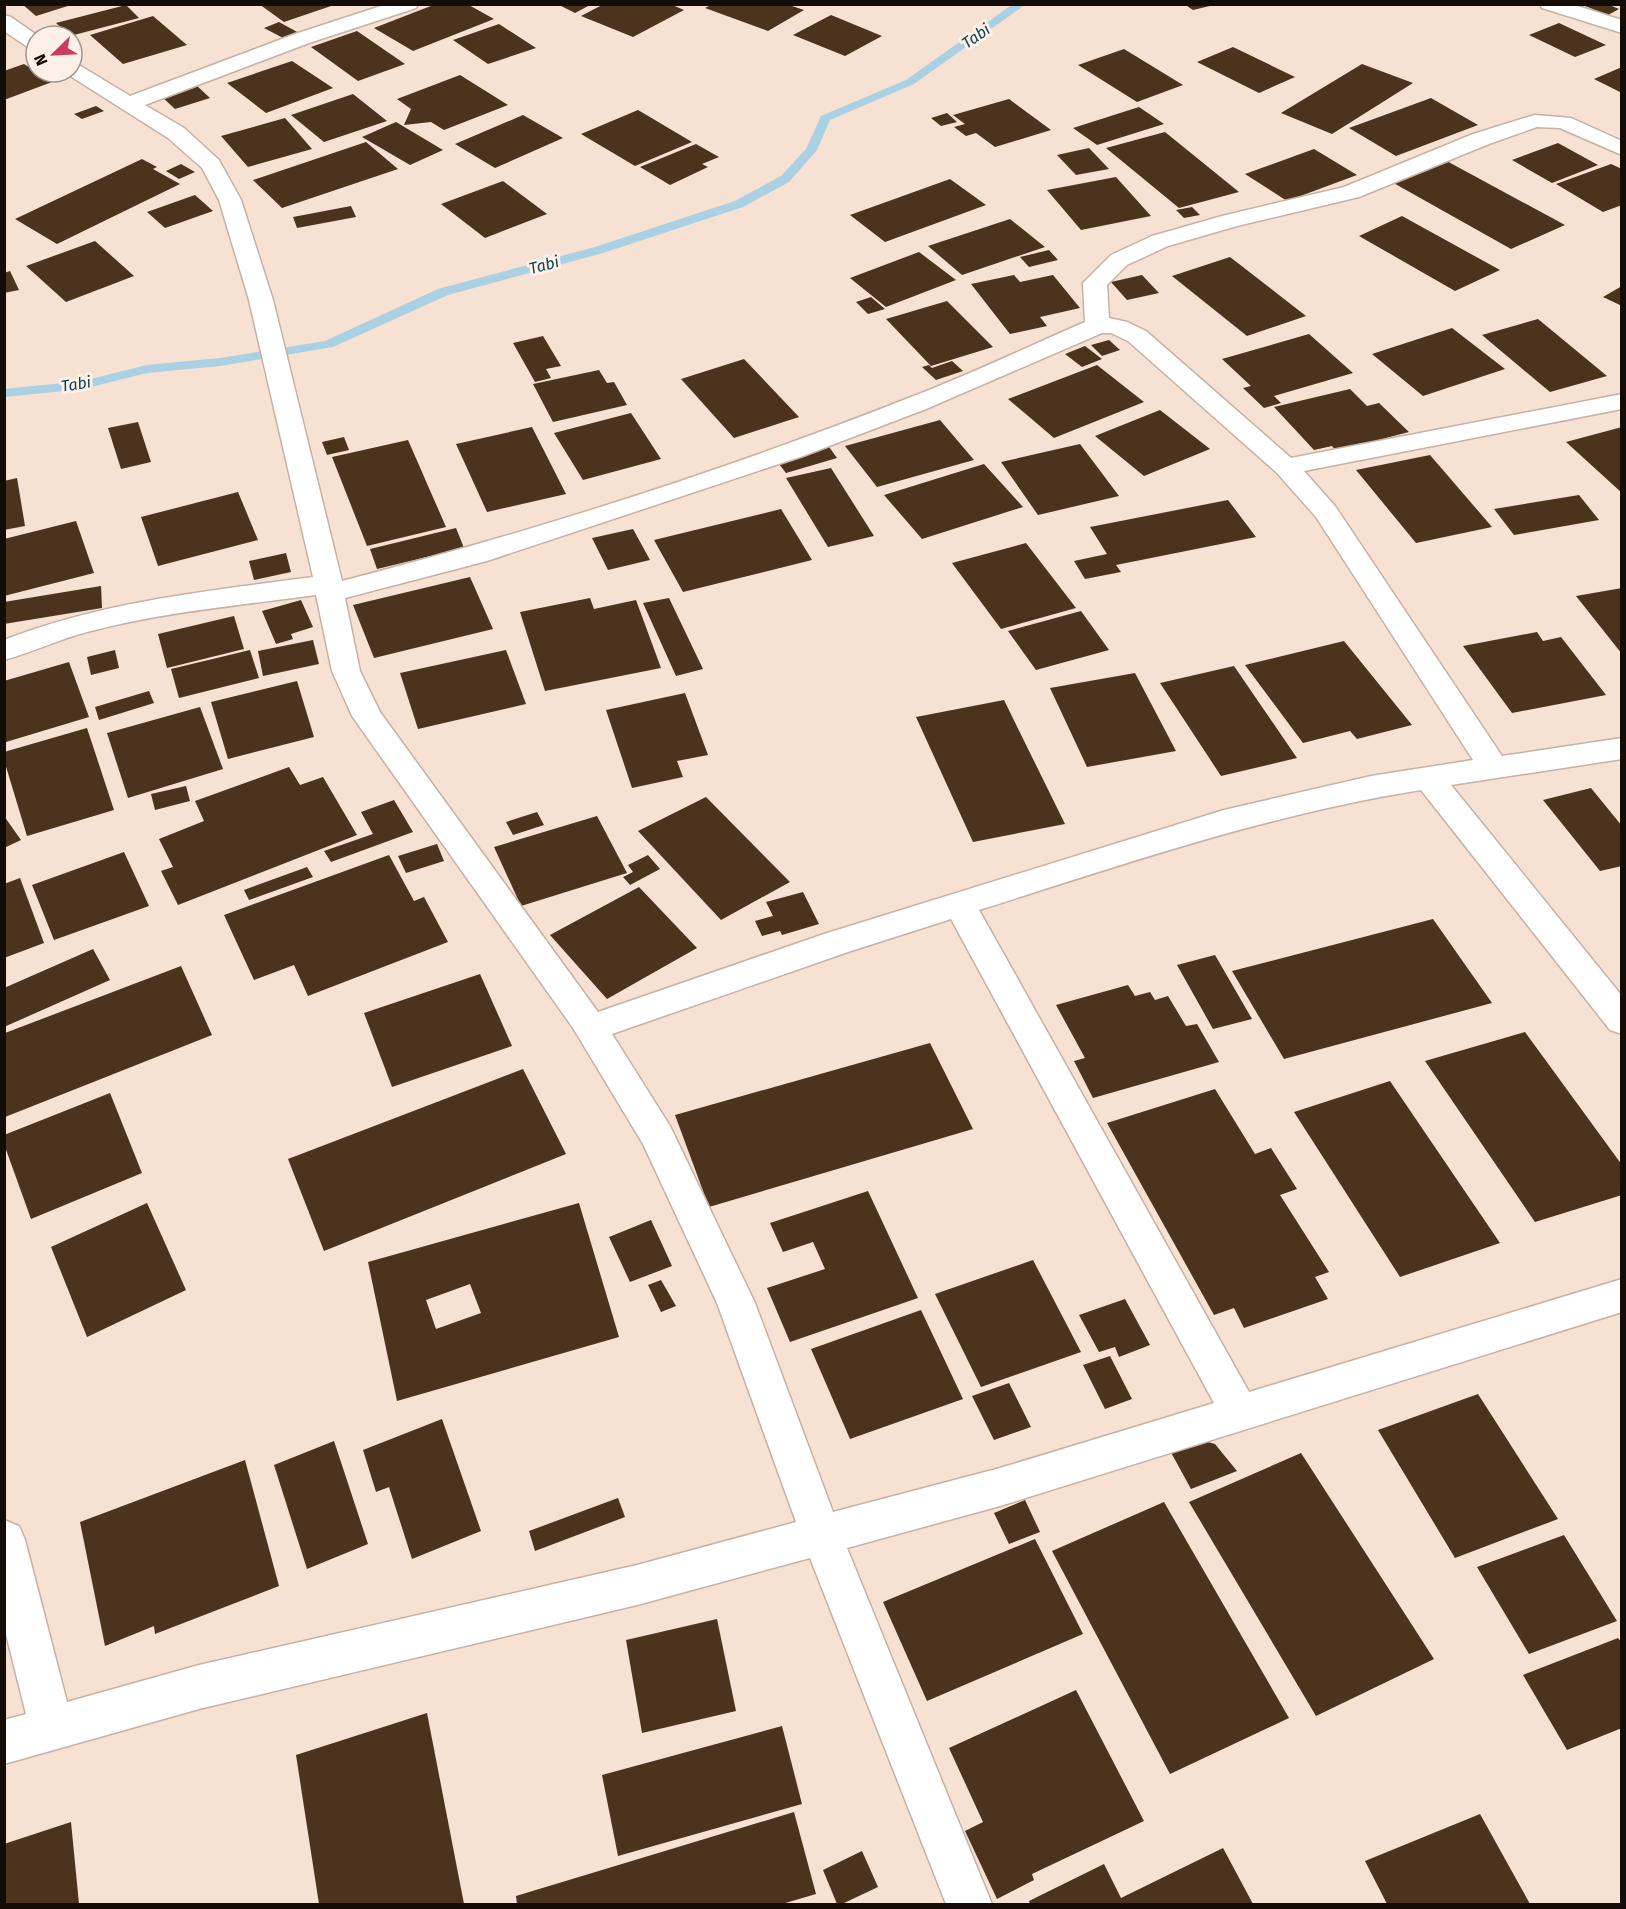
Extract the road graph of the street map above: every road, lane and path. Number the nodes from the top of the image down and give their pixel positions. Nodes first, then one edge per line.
1 (408, 4) edge
2 (1550, 4) edge
3 (4, 21) edge
4 (1622, 27) edge
5 (24, 35) edge
6 (84, 76) edge
7 (128, 104) junction
8 (1622, 149) edge
9 (1098, 326) junction
10 (1622, 401) edge
11 (1286, 467) junction
12 (330, 588) junction
13 (4, 651) edge
14 (1622, 748) edge
15 (1494, 768) junction
16 (1428, 778) junction
17 (959, 904) junction
18 (1622, 1020) edge
19 (591, 1028) junction
20 (1622, 1295) edge
21 (1240, 1413) junction
22 (821, 1535) junction
23 (4, 1540) edge
24 (52, 1729) junction
25 (4, 1742) edge
26 (969, 1905) edge

1 - 7 street
2 - 4 street
3 - 5 street
6 - 7 street
7 - 12 street
8 - 9 street
9 - 11 street
9 - 12 street
10 - 11 street
11 - 15 street
12 - 13 street
12 - 19 street
14 - 15 street
15 - 16 street
16 - 17 street
16 - 18 street
17 - 19 street
17 - 21 street
19 - 22 street
20 - 21 street
21 - 22 street
22 - 24 street
22 - 26 street
23 - 24 street
24 - 25 street

